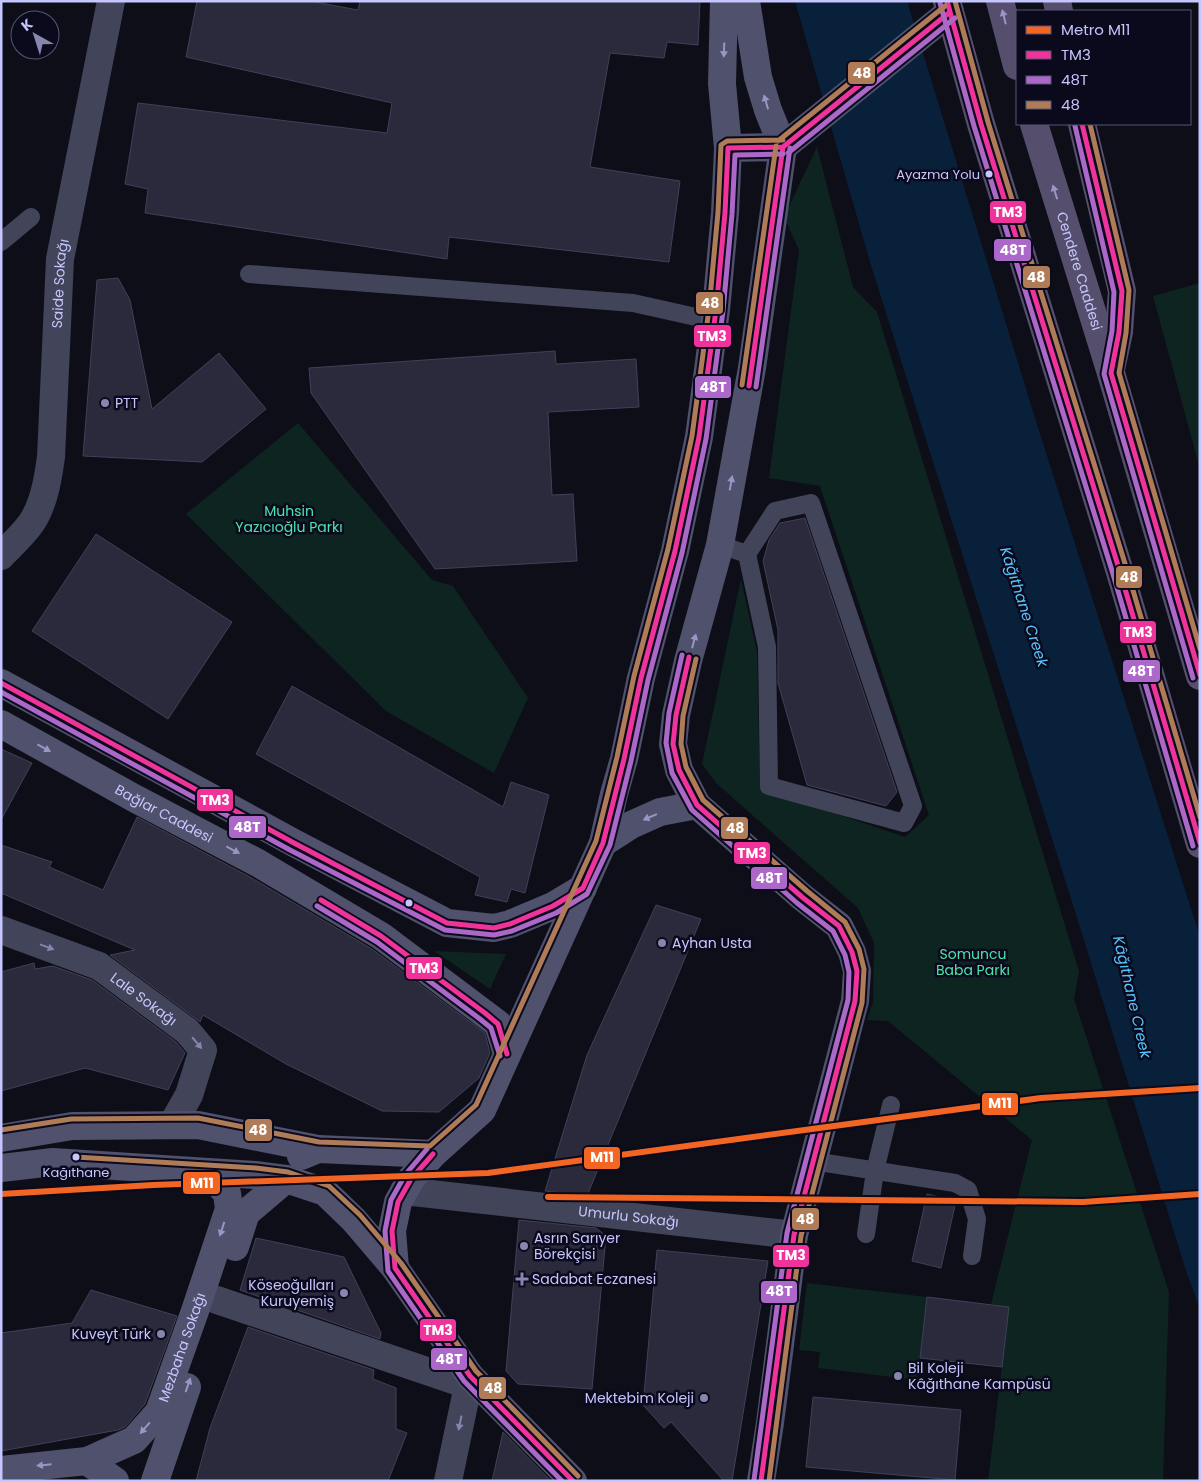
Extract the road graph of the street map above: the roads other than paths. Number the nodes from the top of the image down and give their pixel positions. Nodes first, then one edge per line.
1 (111, 1) edge
2 (724, 1) edge
3 (746, 1) edge
4 (1000, 1) edge
5 (949, 7) edge
6 (1016, 62) edge
7 (1034, 125) edge
8 (1082, 125) edge
9 (728, 148) junction
10 (783, 148) junction
11 (31, 217) dead end
12 (1, 242) edge
13 (249, 274) dead end
14 (714, 321) junction
15 (1110, 373) junction
16 (720, 545) junction
17 (747, 554) junction
18 (1, 556) edge
19 (1200, 676) edge
20 (1, 683) edge
21 (1, 724) edge
22 (697, 805) junction
23 (603, 844) junction
24 (1200, 844) edge
25 (582, 888) junction
26 (1, 930) edge
27 (507, 1054) junction
28 (891, 1105) dead end
29 (172, 1125) junction
30 (1, 1138) edge
31 (318, 1149) junction
32 (434, 1154) junction
33 (813, 1161) junction
34 (1, 1168) edge
35 (875, 1171) junction
36 (208, 1172) junction
37 (255, 1175) junction
38 (286, 1179) junction
39 (404, 1191) junction
40 (228, 1192) junction
41 (866, 1234) dead end
42 (794, 1236) junction
43 (972, 1256) dead end
44 (395, 1268) junction
45 (217, 1300) junction
46 (469, 1380) junction
47 (87, 1460) junction
48 (1, 1470) edge
49 (114, 1481) edge
50 (155, 1481) edge
51 (448, 1481) edge
52 (572, 1481) edge
53 (761, 1481) edge

1 - 18 street, Saide Sokağı
2 -> 9 main road
10 -> 3 main road
6 -> 4 main road
5 - 10 main road
5 - 24 main road
15 -> 7 main road, Cendere Caddesi
8 - 15 main road
9 - 10 main road
9 - 14 main road
16 -> 10 main road
11 - 12 lane
13 - 14 lane
14 - 23 main road
15 - 19 main road, Cendere Caddesi
16 - 17 lane
22 -> 16 main road
17 - 17 lane
20 - 25 main road
21 -> 27 main road, Bağlar Caddesi
22 -> 23 main road
22 - 33 main road
23 - 25 main road
25 - 27 main road
26 -> 29 street, Lale Sokağı
27 - 32 main road
28 - 35 lane
29 - 30 main road
29 - 31 main road
31 - 32 main road
31 - 37 main road
32 - 39 main road
33 - 35 lane
33 - 42 main road
34 - 36 main road
35 - 41 lane
35 - 43 lane
36 - 37 main road
36 - 40 main road
37 - 38 main road
37 - 40 main road
38 - 44 main road
38 - 45 main road, Mezbaha Sokağı
39 - 42 street, Umurlu Sokağı
39 - 44 main road
40 -> 47 main road, Mezbaha Sokağı
42 - 53 main road
44 - 46 main road
45 - 46 street
50 -> 45 main road, Mezbaha Sokağı
46 -> 51 street
46 - 52 main road
47 -> 48 main road, Mezbaha Sokağı
47 - 49 main road

